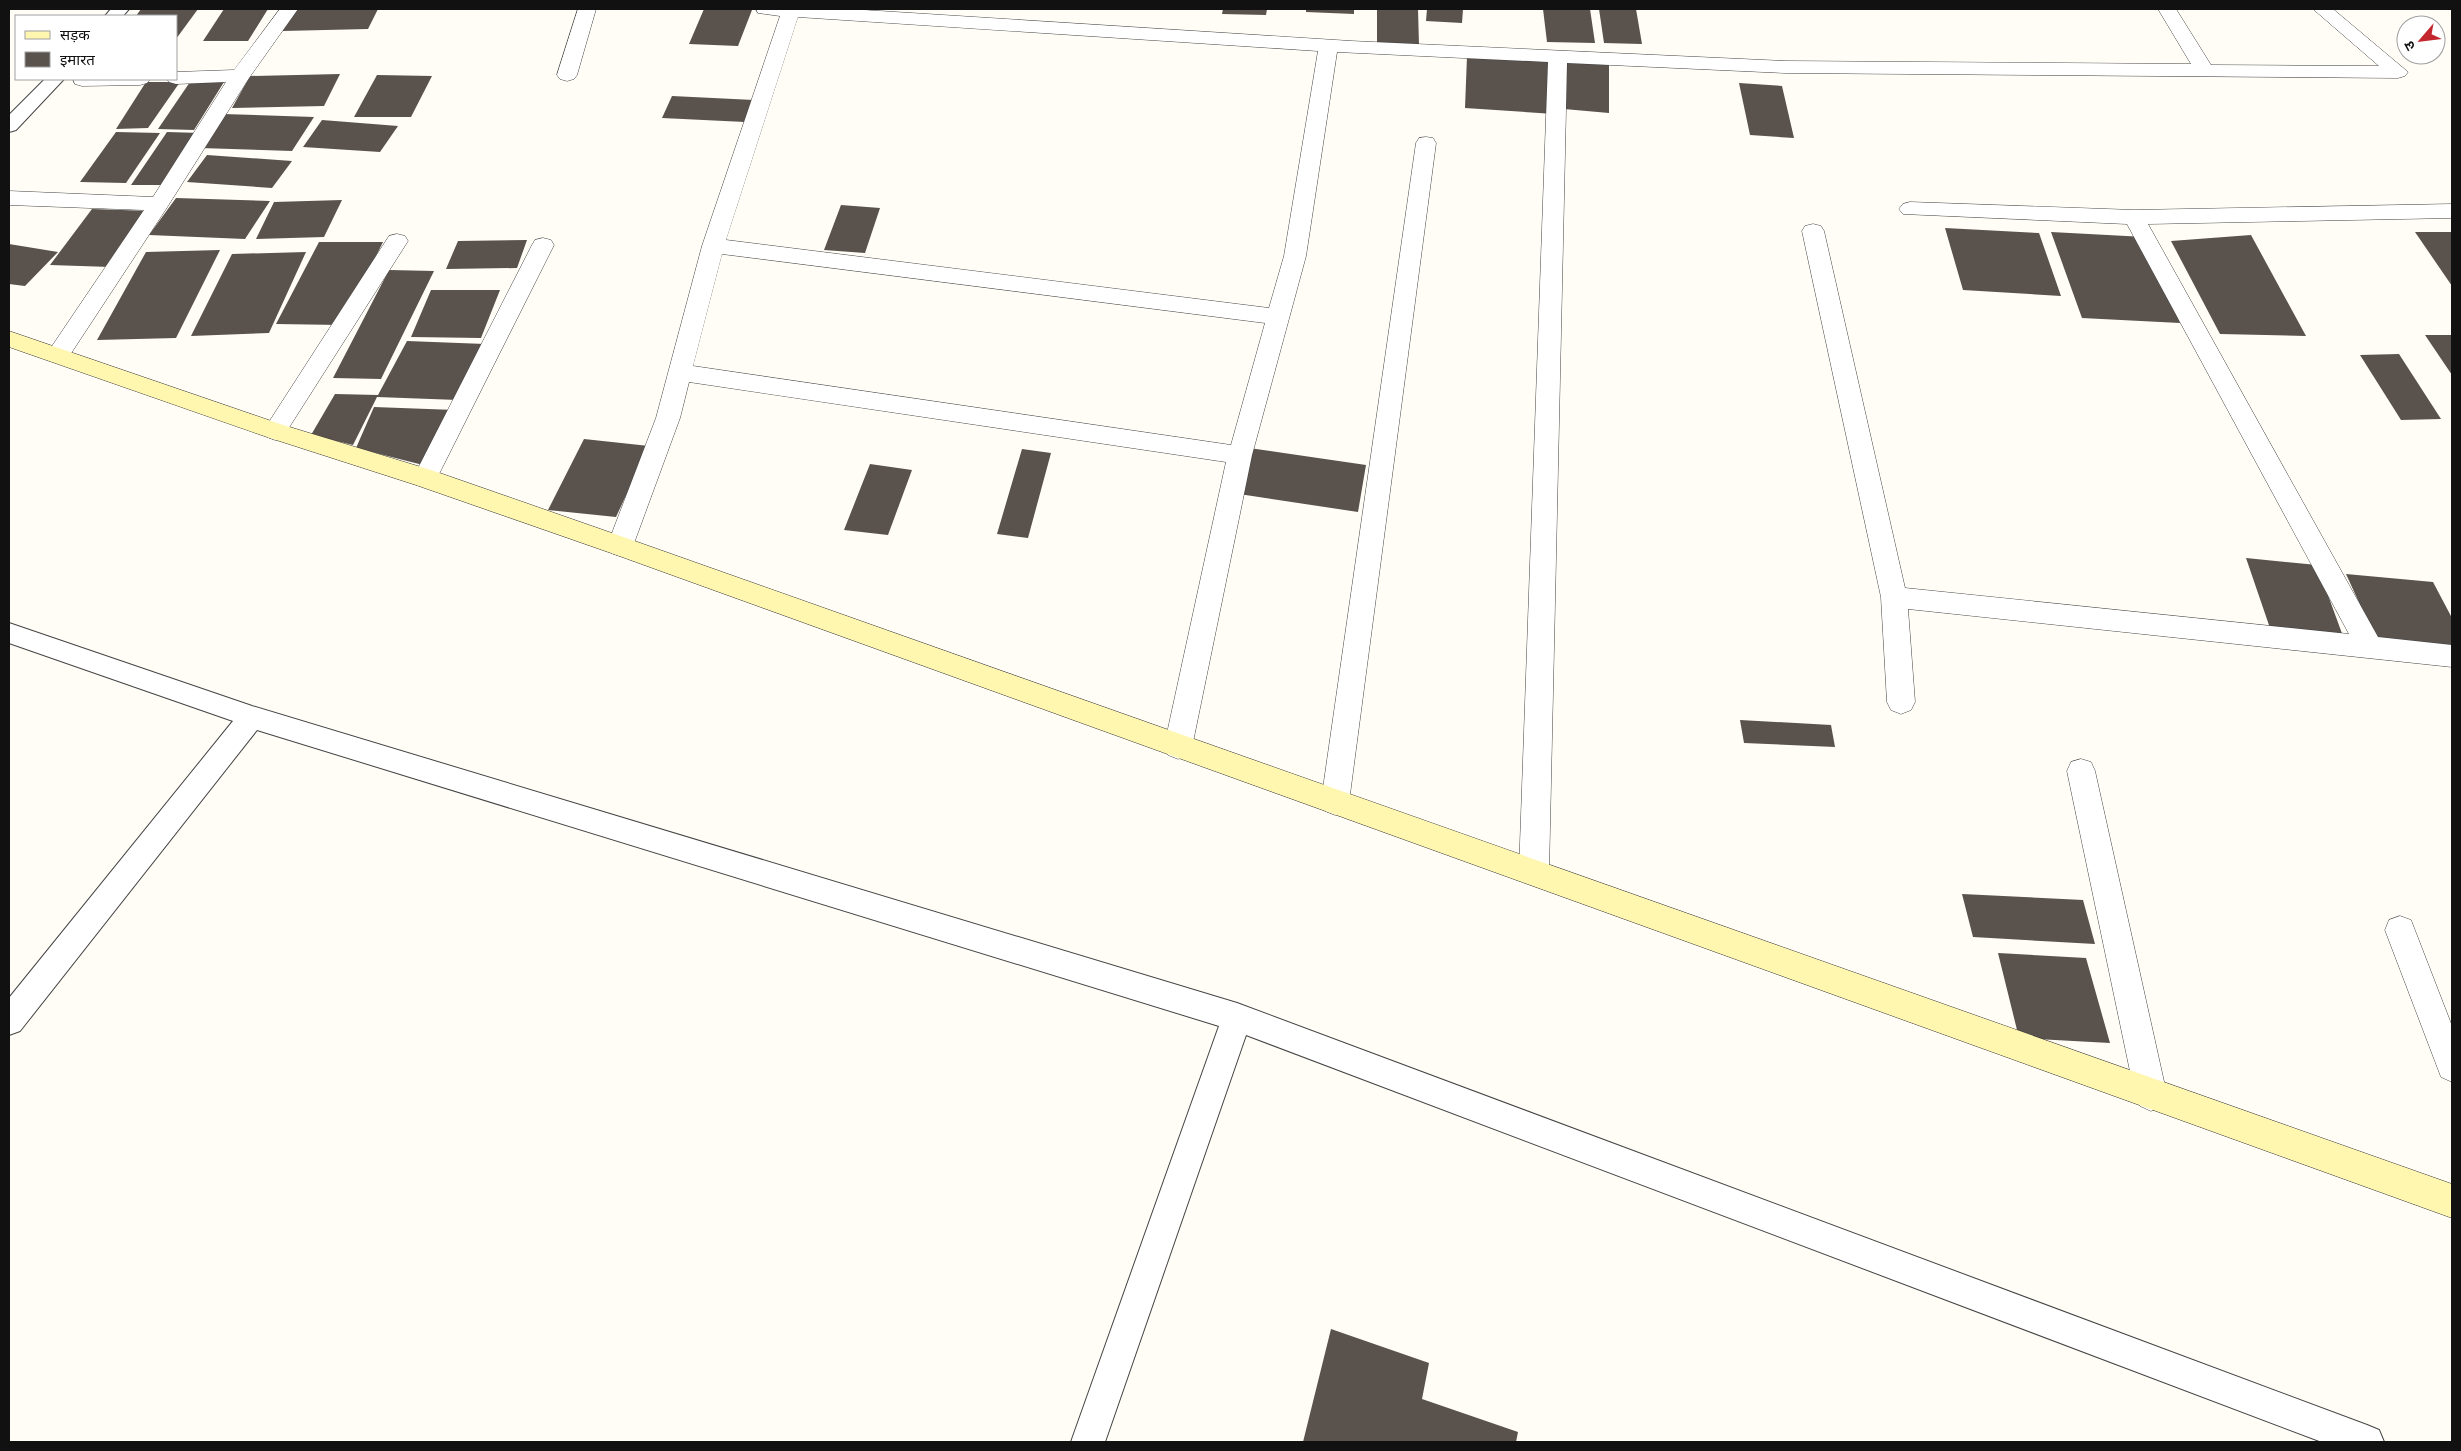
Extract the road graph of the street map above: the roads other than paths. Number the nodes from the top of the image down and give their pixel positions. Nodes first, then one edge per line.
1 (289, 9) edge
2 (587, 9) edge
3 (765, 9) edge
4 (2167, 9) edge
5 (2322, 9) edge
6 (791, 10) junction
7 (1328, 45) junction
8 (1558, 56) junction
9 (2205, 71) junction
10 (567, 75) dead end
11 (240, 76) junction
12 (178, 78) edge
13 (54, 80) edge
14 (9, 126) edge
15 (1426, 143) dead end
16 (9, 198) edge
17 (159, 204) junction
18 (1910, 209) dead end
19 (2452, 211) edge
20 (2134, 217) junction
21 (1813, 230) dead end
22 (396, 241) dead end
23 (543, 246) dead end
24 (713, 246) junction
25 (1278, 317) junction
26 (9, 339) edge
27 (58, 355) junction
28 (680, 372) junction
29 (275, 431) junction
30 (1240, 455) junction
31 (425, 478) junction
32 (620, 546) junction
33 (1894, 597) junction
34 (9, 633) edge
35 (2371, 649) junction
36 (2452, 656) edge
37 (1900, 702) dead end
38 (252, 717) junction
39 (1178, 747) junction
40 (2081, 771) dead end
41 (1335, 802) junction
42 (1534, 872) junction
43 (2400, 930) dead end
44 (1237, 1017) junction
45 (9, 1021) edge
46 (2452, 1066) edge
47 (2151, 1095) junction
48 (2452, 1201) edge
49 (1088, 1442) edge
50 (2367, 1442) edge

1 - 11 street
2 - 10 street
3 - 6 street
4 - 9 street
5 - 9 street
6 - 7 street
6 - 24 street
7 - 8 street
7 - 25 street
8 - 9 street
8 - 42 street
11 - 12 street
11 - 17 street
13 - 14 lane
15 - 41 street
16 - 17 street
17 - 27 street
18 - 20 street
19 - 20 street
20 - 35 street
21 - 33 street
22 - 29 street
23 - 31 street
24 - 25 street
24 - 28 street
25 - 30 street
26 - 27 street
27 - 29 street
28 - 30 street
28 - 32 street
29 - 31 street
30 - 39 street
31 - 32 street
32 - 39 street
33 - 35 street
33 - 37 street
34 - 38 lane
35 - 36 street
38 - 44 lane
38 - 45 lane
39 - 41 street
40 - 47 street
41 - 42 street
42 - 47 street
43 - 46 street
44 - 49 lane
44 - 50 lane
47 - 48 street

